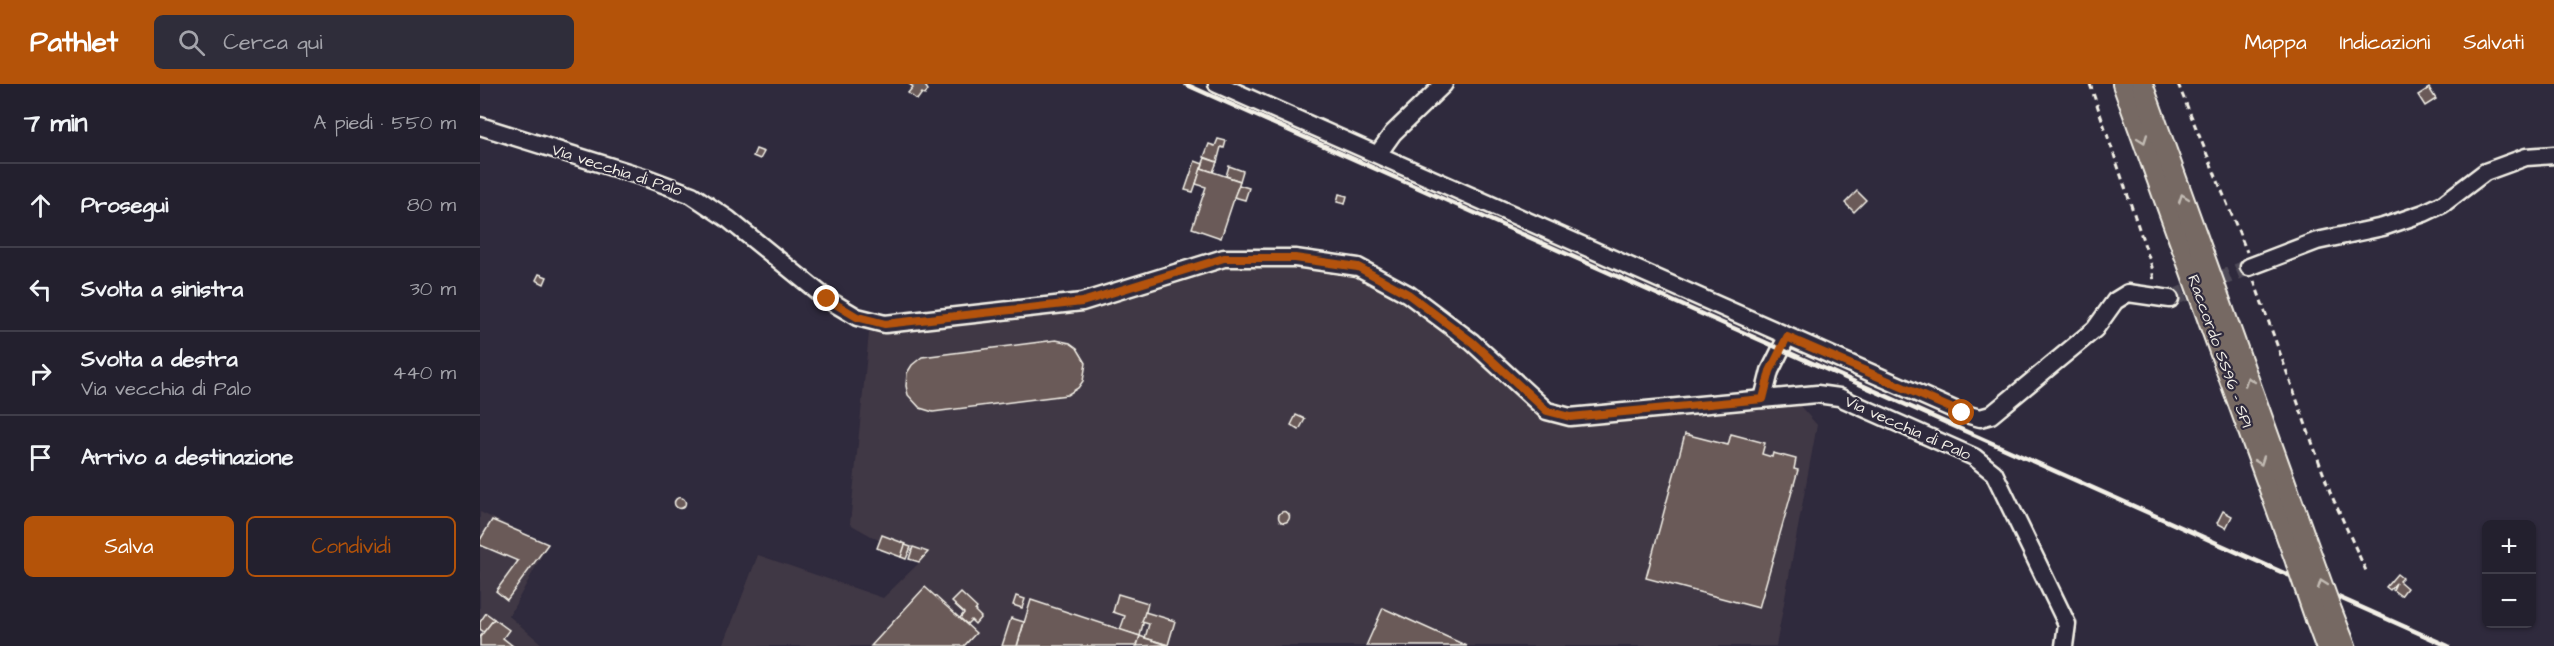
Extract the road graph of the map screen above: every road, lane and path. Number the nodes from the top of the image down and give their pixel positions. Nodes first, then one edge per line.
1 (1217, 84) edge
2 (1444, 84) edge
3 (2090, 84) edge
4 (2123, 84) edge
5 (2142, 84) edge
6 (2178, 84) edge
7 (480, 126) edge
8 (1378, 154) junction
9 (2554, 155) edge
10 (2249, 267) junction
11 (2163, 297) joint
12 (1787, 337) junction
13 (1763, 399) junction
14 (2303, 558) junction
15 (2367, 573) dead end
16 (2324, 616) junction
17 (2064, 646) edge
18 (2311, 646) edge
19 (2326, 646) edge
20 (2345, 646) edge

1 - 8 street
2 - 8 street
3 - 11 path
4 -> 14 main road, Raccordo SS96 - SP1
14 -> 5 main road, Raccordo SS96 - SP1
6 - 10 path
7 - 13 street, Via vecchia di Palo
8 - 12 street
9 - 10 street
10 - 15 path
11 - 12 street
12 - 13 street
13 - 17 street, Via vecchia di Palo
14 - 16 main road, Raccordo SS96 - SP1, bridge
16 - 18 main road
16 - 19 main road
16 - 20 main road

